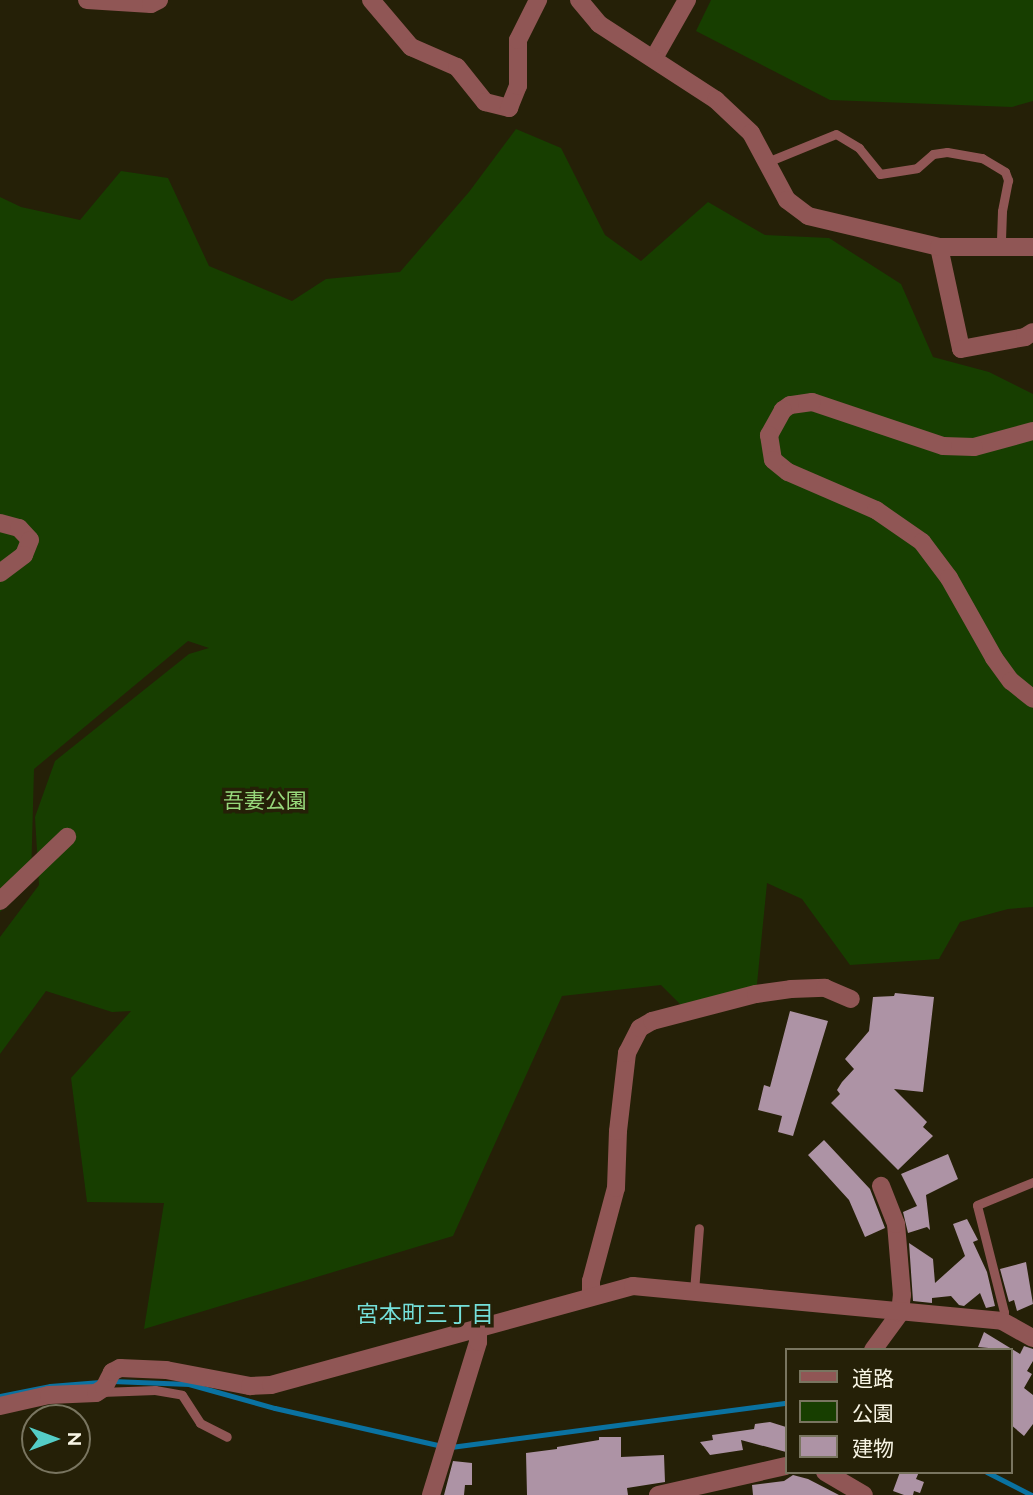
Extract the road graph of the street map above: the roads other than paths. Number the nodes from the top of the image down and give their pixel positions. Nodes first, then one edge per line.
1 (87, 0) edge
2 (159, 0) edge
3 (371, 0) edge
4 (538, 0) edge
5 (579, 0) edge
6 (687, 0) edge
7 (128, 2) edge
8 (654, 58) junction
9 (767, 162) junction
10 (939, 247) junction
11 (1001, 247) junction
12 (1033, 247) edge
13 (1033, 332) edge
14 (1033, 431) edge
15 (0, 523) edge
16 (0, 573) edge
17 (1033, 699) edge
18 (67, 837) dead end
19 (0, 901) edge
20 (851, 999) dead end
21 (1033, 1182) edge
22 (881, 1186) dead end
23 (699, 1228) dead end
24 (694, 1291) junction
25 (592, 1295) junction
26 (900, 1312) junction
27 (1002, 1321) junction
28 (478, 1326) junction
29 (1033, 1338) edge
30 (874, 1348) edge
31 (104, 1386) junction
32 (0, 1406) edge
33 (227, 1437) dead end
34 (785, 1466) edge
35 (828, 1474) edge
36 (431, 1495) edge
37 (658, 1495) edge
38 (864, 1495) edge

1 - 7 street
2 - 7 street
3 - 4 street
5 - 8 street
6 - 8 street
8 - 9 street
9 - 10 street
9 - 11 lane
10 - 11 street
10 - 13 street
11 - 12 street
14 - 17 street
15 - 16 street
18 - 19 street
20 - 25 street
21 - 27 lane
22 - 26 street
23 - 24 lane
24 - 25 street
24 - 26 street
25 - 28 street
26 - 27 street
26 - 30 street
27 - 29 street
28 - 31 street
28 - 36 street
31 - 32 street
31 - 33 lane
34 - 37 street
35 - 38 street

